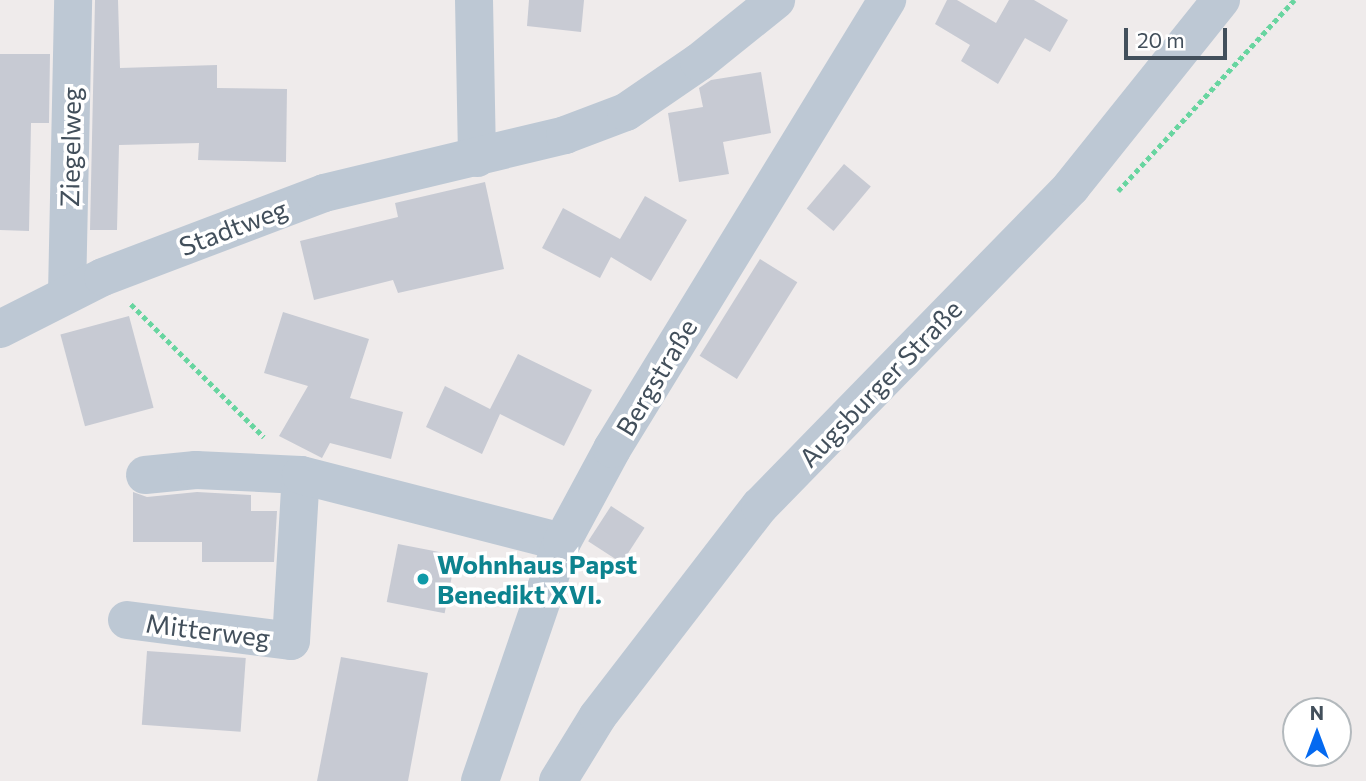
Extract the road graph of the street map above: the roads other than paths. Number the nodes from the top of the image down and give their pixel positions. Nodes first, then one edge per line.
1 (73, 0) edge
2 (474, 0) edge
3 (776, 0) edge
4 (887, 0) edge
5 (1221, 0) edge
6 (477, 158) junction
7 (67, 294) junction
8 (0, 329) edge
9 (145, 475) dead end
10 (301, 475) junction
11 (562, 542) junction
12 (127, 620) dead end
13 (480, 781) edge
14 (558, 781) edge

1 - 7 street, Ziegelweg
2 - 6 street
3 - 6 street, Stadtweg
4 - 11 street, Bergstraße
5 - 14 street, Augsburger Straße
6 - 7 street, Stadtweg
7 - 8 street, Stadtweg
9 - 10 street
10 - 11 street
10 - 12 street, Mitterweg
11 - 13 street, Bergstraße

